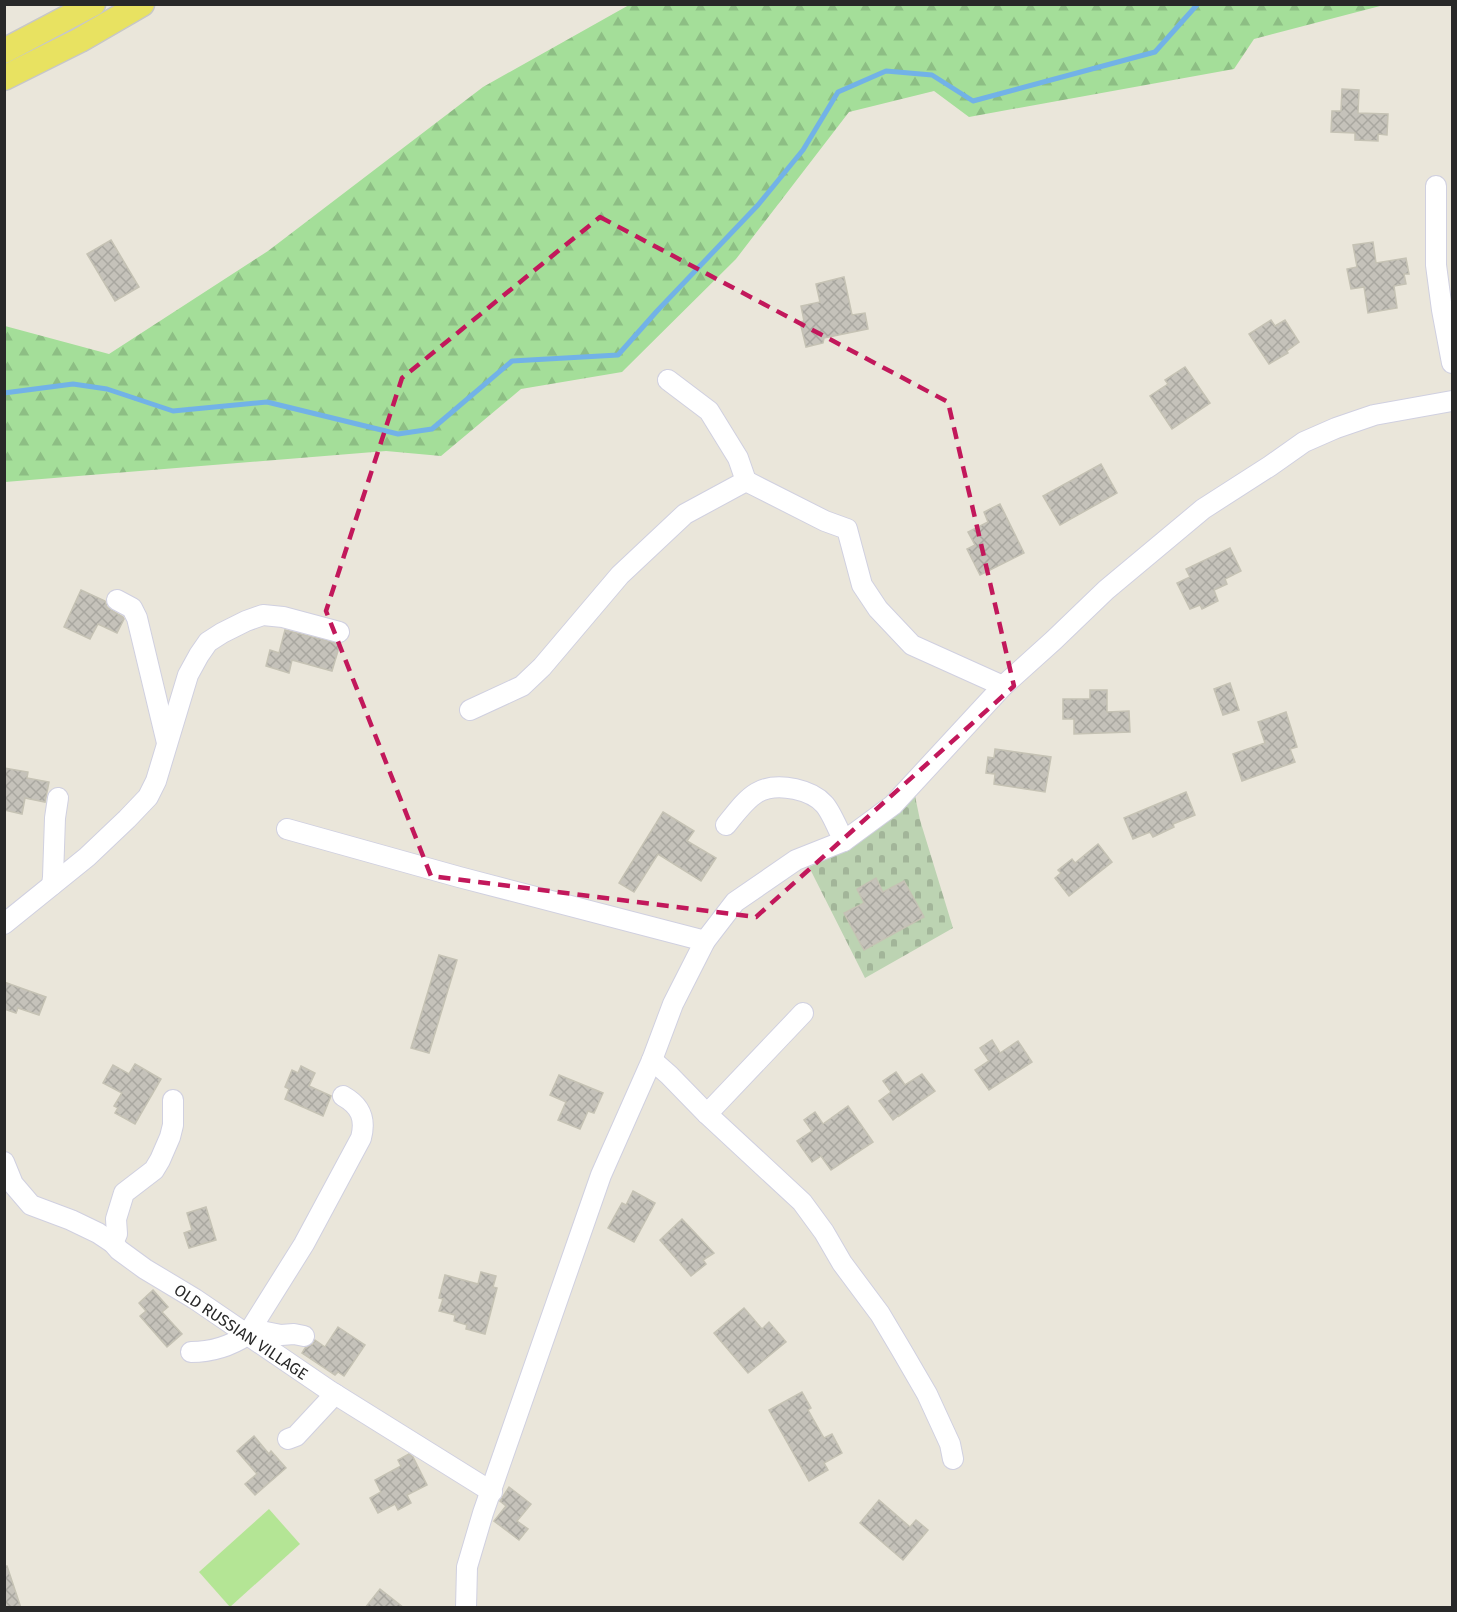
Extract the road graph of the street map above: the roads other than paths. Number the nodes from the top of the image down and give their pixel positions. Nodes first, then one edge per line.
1 (93, 4) edge
2 (142, 4) edge
3 (4, 51) edge
4 (4, 78) edge
5 (1436, 186) dead end
6 (1452, 363) edge
7 (668, 380) dead end
8 (1452, 401) edge
9 (746, 481) junction
10 (117, 600) dead end
11 (339, 632) dead end
12 (1003, 686) junction
13 (470, 710) dead end
14 (168, 743) junction
15 (58, 798) dead end
16 (726, 825) dead end
17 (287, 829) dead end
18 (844, 841) junction
19 (52, 885) junction
20 (4, 924) edge
21 (705, 941) junction
22 (803, 1013) dead end
23 (652, 1060) junction
24 (343, 1096) dead end
25 (173, 1100) dead end
26 (707, 1114) junction
27 (7, 1173) edge
28 (113, 1243) junction
29 (249, 1332) junction
30 (304, 1336) dead end
31 (191, 1353) dead end
32 (334, 1394) junction
33 (288, 1439) dead end
34 (953, 1459) dead end
35 (492, 1492) junction
36 (466, 1608) edge

1 - 3 main road
2 - 4 main road
5 - 6 street
7 - 9 street
8 - 12 street
9 - 12 street
9 - 13 street
10 - 14 street
11 - 14 street
12 - 18 street
14 - 19 street
15 - 19 street
16 - 18 street
17 - 21 street
18 - 21 street
19 - 20 street
21 - 23 street
22 - 26 street
23 - 26 street
23 - 35 street
24 - 29 street
25 - 28 street
26 - 34 street
27 - 28 street, OLD RUSSIAN VILLAGE
28 - 29 street, OLD RUSSIAN VILLAGE
29 - 30 street
29 - 31 street
29 - 32 street, OLD RUSSIAN VILLAGE
32 - 33 street
32 - 35 street, OLD RUSSIAN VILLAGE
35 - 36 street

